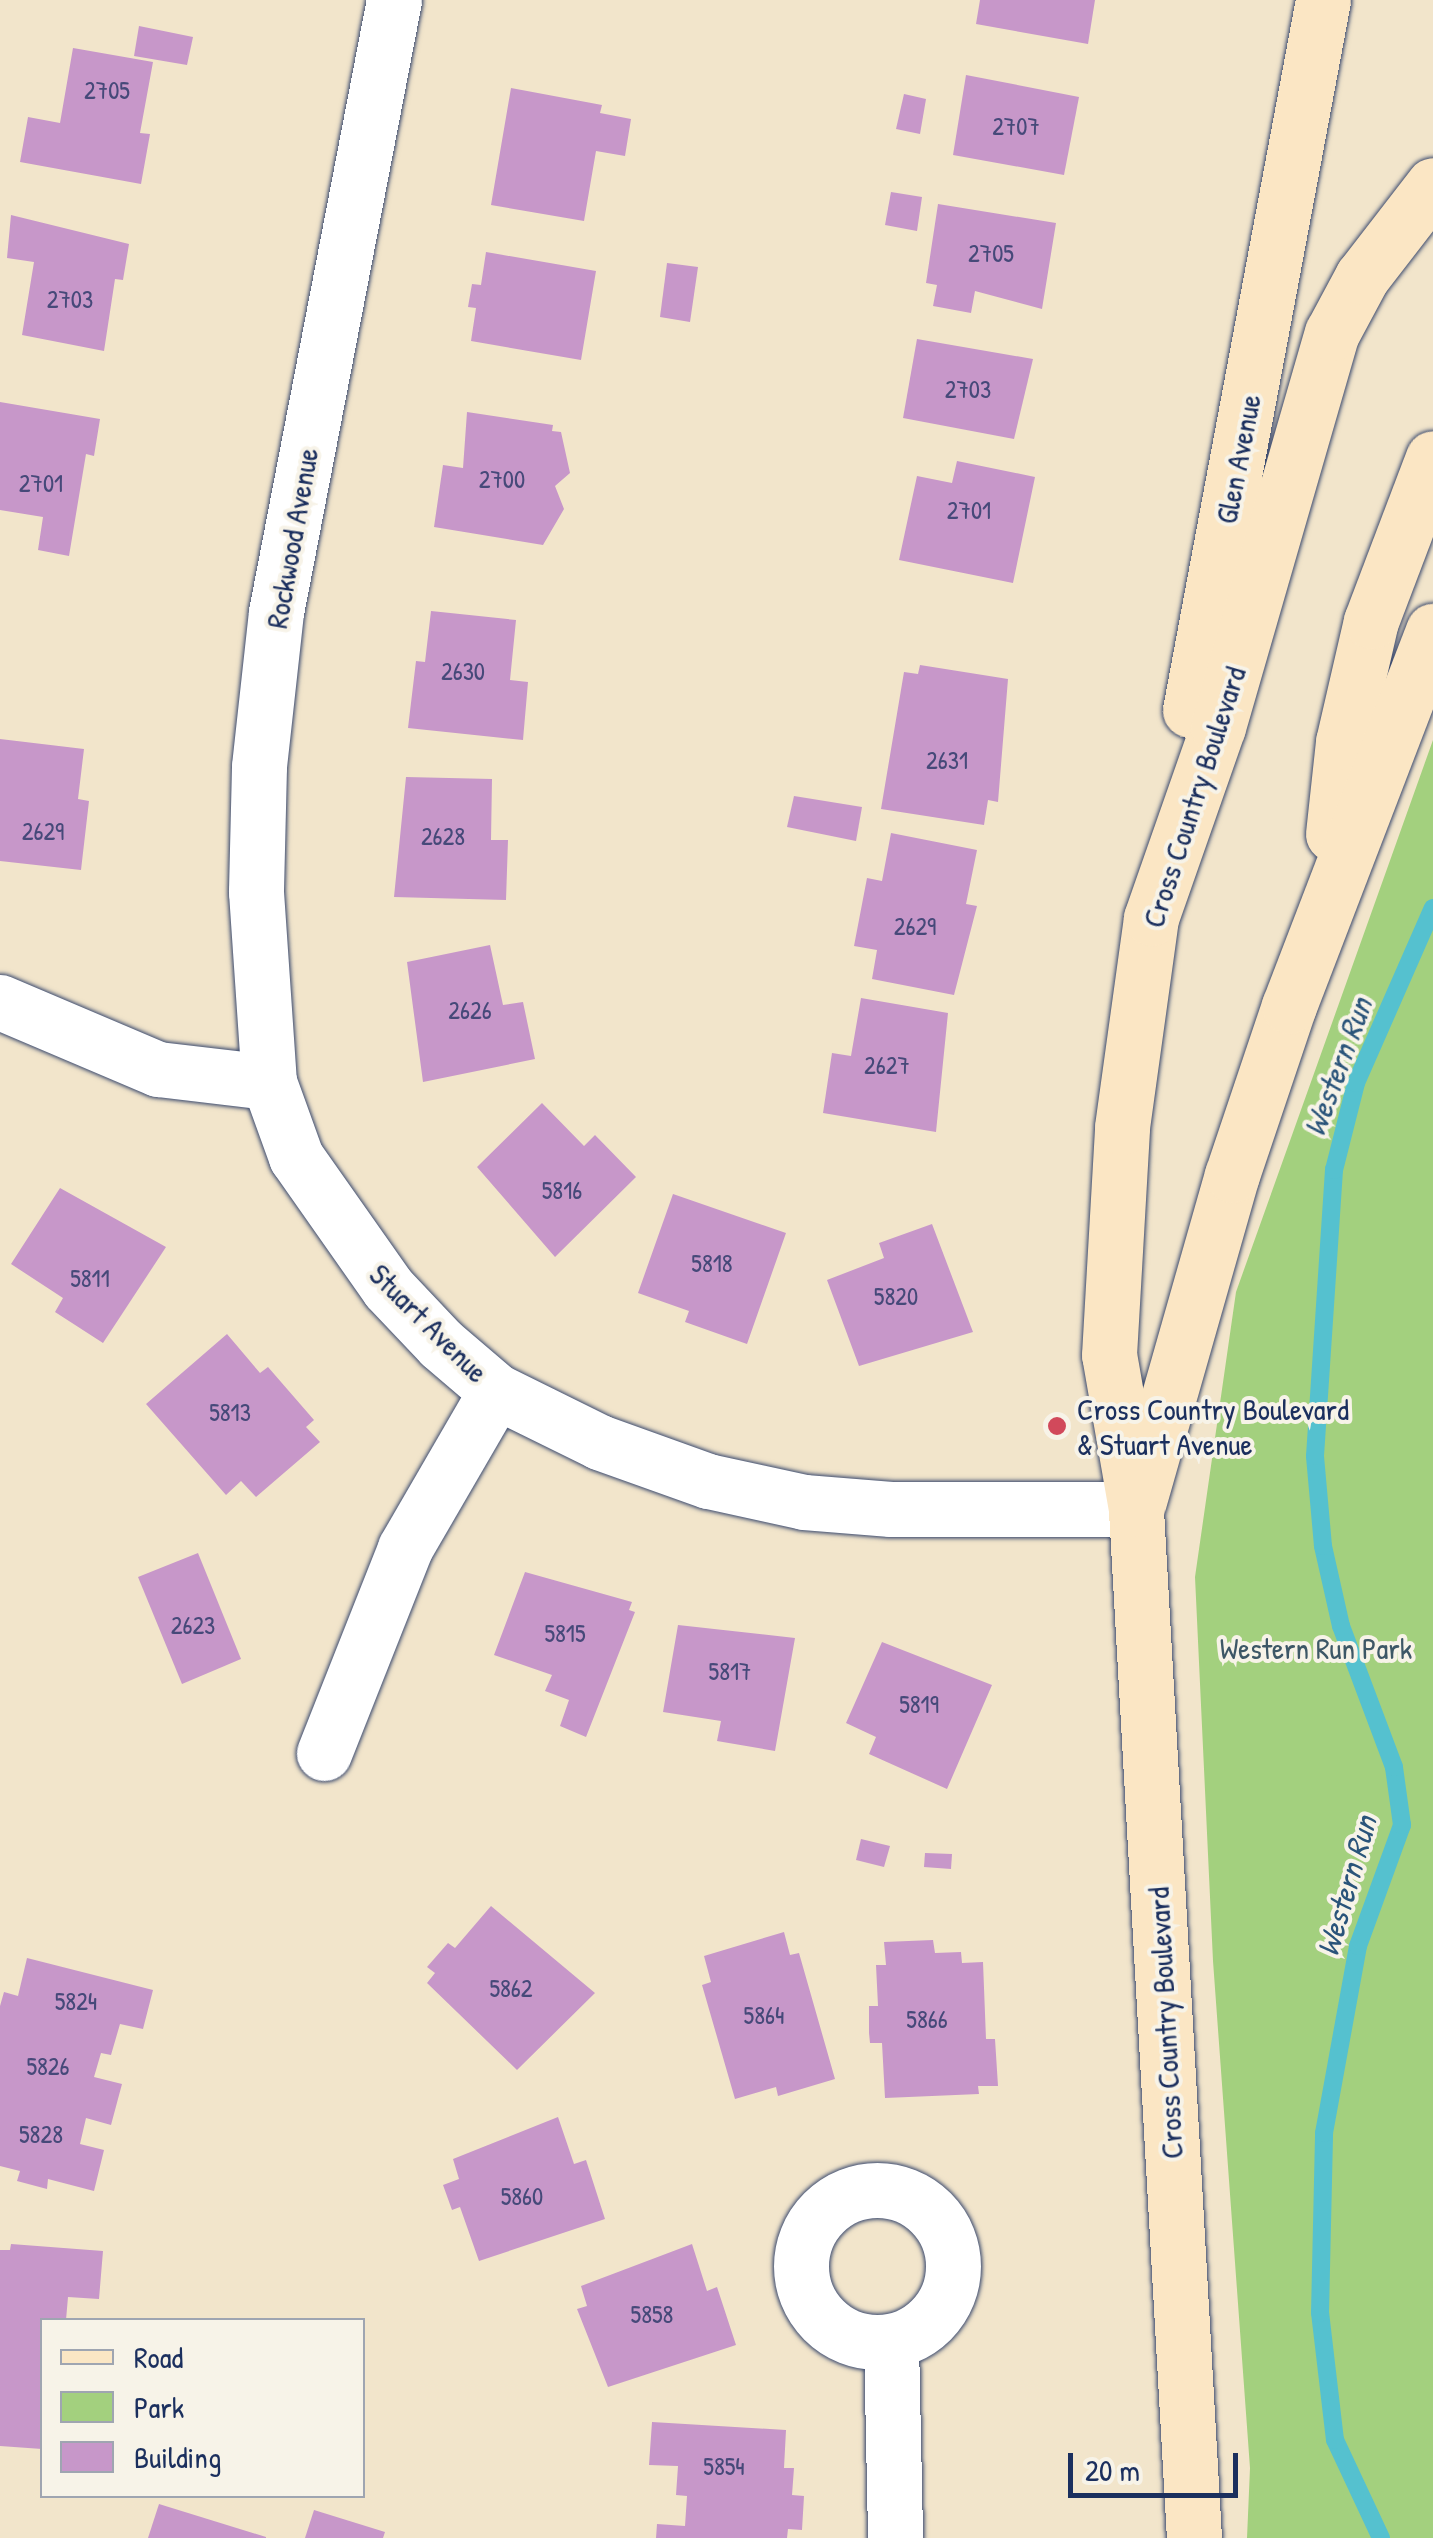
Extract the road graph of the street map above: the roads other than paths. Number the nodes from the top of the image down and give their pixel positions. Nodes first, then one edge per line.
1 (394, 0) edge
2 (1323, 0) edge
3 (1433, 184) edge
4 (1433, 458) edge
5 (1433, 630) edge
6 (1326, 907) junction
7 (1150, 918) junction
8 (0, 1002) edge
9 (269, 1082) junction
10 (496, 1391) junction
11 (1136, 1509) junction
12 (324, 1753) dead end
13 (890, 2342) dead end
14 (895, 2538) edge
15 (1194, 2538) edge

1 - 9 street, Rockwood Avenue
2 - 7 main road, Glen Avenue
3 - 7 main road, Cross Country Boulevard
4 - 6 main road
5 - 6 main road, Cross Country Boulevard
6 - 11 main road, Cross Country Boulevard
7 - 11 main road, Cross Country Boulevard
8 - 9 street
9 - 10 street, Stuart Avenue
10 - 11 street, Stuart Avenue
10 - 12 street
11 - 15 main road, Cross Country Boulevard
13 - 14 street

